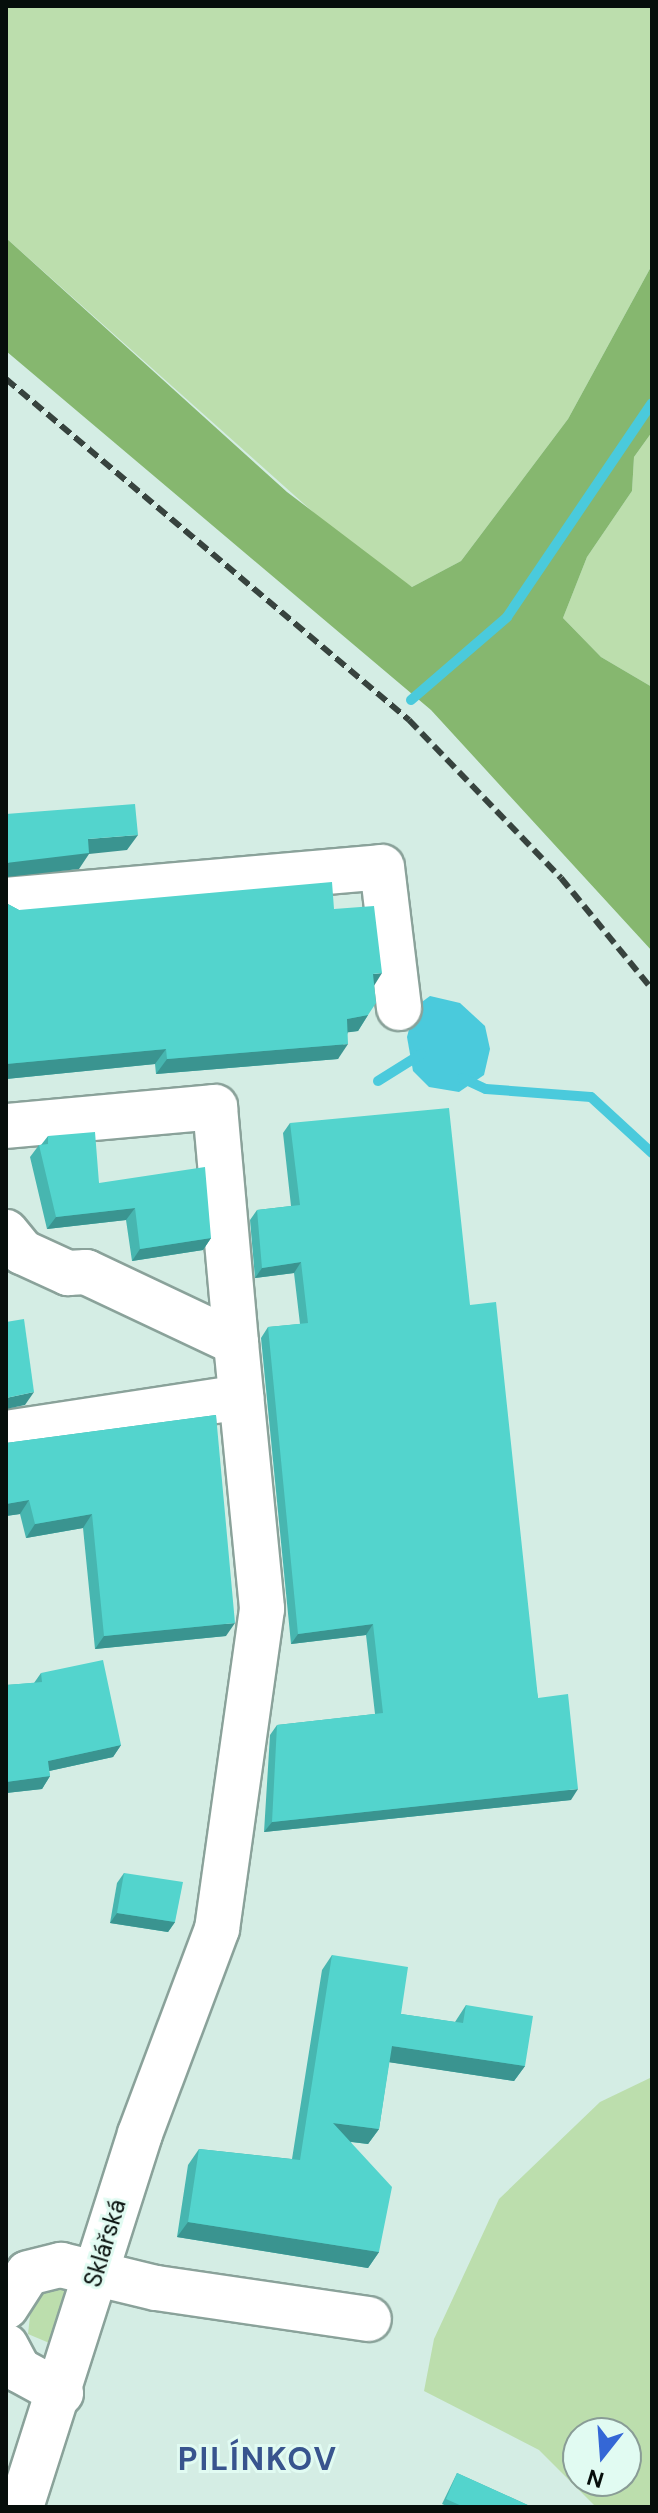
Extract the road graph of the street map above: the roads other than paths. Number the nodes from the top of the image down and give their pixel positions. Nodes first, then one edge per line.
1 (6, 900) edge
2 (399, 1008) dead end
3 (6, 1126) edge
4 (6, 1232) edge
5 (236, 1343) junction
6 (241, 1397) junction
7 (6, 1433) edge
8 (96, 2270) junction
9 (6, 2307) edge
10 (369, 2319) dead end
11 (6, 2346) edge
12 (61, 2393) junction
13 (20, 2476) edge

1 - 2 street
3 - 5 street, Sklářská
4 - 5 street
5 - 6 street, Sklářská
6 - 7 street
6 - 8 street, Sklářská
8 - 9 street
8 - 10 street
8 - 12 street, Sklářská
11 - 12 street
12 - 13 street, Sklářská

